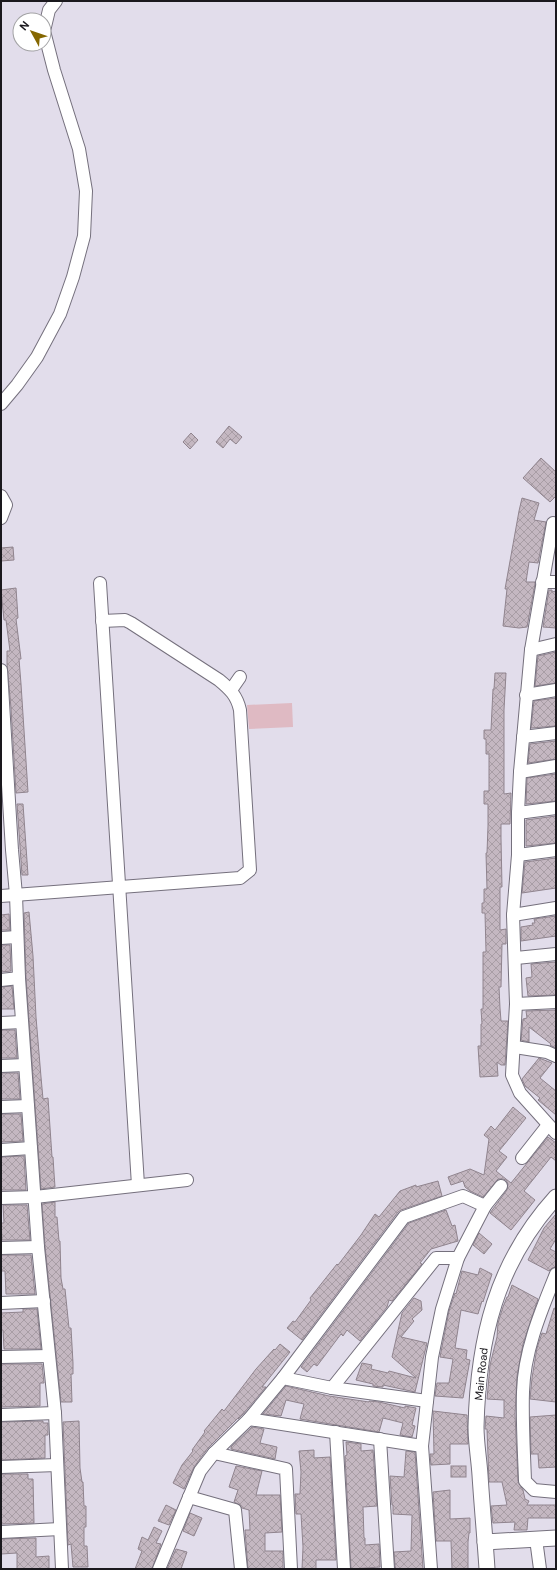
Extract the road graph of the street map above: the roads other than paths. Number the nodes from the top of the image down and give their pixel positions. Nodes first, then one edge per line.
1 (56, 1) edge
2 (1, 404) edge
3 (1, 496) edge
4 (1, 518) edge
5 (556, 524) edge
6 (542, 582) junction
7 (556, 582) edge
8 (100, 583) dead end
9 (102, 621) junction
10 (556, 644) edge
11 (531, 650) junction
12 (1, 670) edge
13 (240, 677) dead end
14 (231, 690) junction
15 (556, 690) edge
16 (526, 695) junction
17 (556, 733) edge
18 (523, 737) junction
19 (556, 766) edge
20 (520, 772) junction
21 (5, 806) edge
22 (556, 808) edge
23 (518, 813) junction
24 (6, 850) edge
25 (556, 850) edge
26 (518, 855) junction
27 (119, 887) junction
28 (16, 895) junction
29 (1, 896) edge
30 (556, 908) edge
31 (513, 915) junction
32 (17, 937) junction
33 (1, 938) edge
34 (556, 954) edge
35 (516, 958) junction
36 (19, 978) junction
37 (1, 980) edge
38 (556, 1002) edge
39 (516, 1004) junction
40 (22, 1022) junction
41 (1, 1023) edge
42 (515, 1047) junction
43 (556, 1056) edge
44 (26, 1065) junction
45 (1, 1066) edge
46 (28, 1106) junction
47 (1, 1107) edge
48 (552, 1129) edge
49 (31, 1148) junction
50 (1, 1150) edge
51 (522, 1158) dead end
52 (187, 1180) dead end
53 (138, 1185) junction
54 (500, 1186) dead end
55 (35, 1197) junction
56 (556, 1197) edge
57 (1, 1198) edge
58 (485, 1206) junction
59 (38, 1247) junction
60 (1, 1248) edge
61 (458, 1258) junction
62 (556, 1274) edge
63 (44, 1301) junction
64 (1, 1303) edge
65 (49, 1356) junction
66 (1, 1357) edge
67 (283, 1378) junction
68 (332, 1388) junction
69 (426, 1401) junction
70 (55, 1412) junction
71 (1, 1415) edge
72 (249, 1419) junction
73 (336, 1432) junction
74 (380, 1439) junction
75 (422, 1446) junction
76 (214, 1453) junction
77 (57, 1465) junction
78 (1, 1467) edge
79 (556, 1492) edge
80 (189, 1496) junction
81 (60, 1530) junction
82 (1, 1532) edge
83 (556, 1538) edge
84 (536, 1539) junction
85 (485, 1542) junction
86 (62, 1569) edge
87 (159, 1569) edge
88 (241, 1569) edge
89 (291, 1569) edge
90 (344, 1569) edge
91 (388, 1569) edge
92 (431, 1569) edge
93 (487, 1569) edge
94 (540, 1569) edge

1 - 2 street
3 - 4 street
5 - 6 street
6 - 7 street
6 - 11 street
8 - 9 street
9 - 14 street
9 - 27 street
10 - 11 street
11 - 16 street
12 - 21 street
13 - 14 street
14 - 27 street
15 - 16 street
16 - 18 street
17 - 18 street
18 - 20 street
19 - 20 street
20 - 23 street
21 - 24 street
22 - 23 street
23 - 26 street
24 - 28 street
25 - 26 street
26 - 31 street
27 - 28 street
27 - 53 street
28 - 29 street
28 - 32 street
30 - 31 street
31 - 35 street
32 - 33 street
32 - 36 street
34 - 35 street
35 - 39 street
36 - 37 street
36 - 40 street
38 - 39 street
39 - 42 street
40 - 41 street
40 - 44 street
42 - 43 street
42 - 48 street
44 - 45 street
44 - 46 street
46 - 47 street
46 - 49 street
48 - 51 street
49 - 50 street
49 - 55 street
52 - 53 street
53 - 55 street
54 - 58 street
55 - 57 street
55 - 59 street
56 - 85 street, Main Road
58 - 61 street
58 - 67 street
59 - 60 street
59 - 63 street
61 - 68 street
61 - 69 street
62 - 79 street
63 - 64 street
63 - 65 street
65 - 66 street
65 - 70 street
67 - 68 street
67 - 72 street
68 - 69 street
69 - 75 street
70 - 71 street
70 - 77 street
72 - 73 street
72 - 76 street
73 - 74 street
73 - 90 street
74 - 75 street
74 - 91 street
75 - 92 street
76 - 80 street
76 - 89 street
77 - 78 street
77 - 81 street
80 - 87 street
80 - 88 street
81 - 82 street
81 - 86 street
83 - 84 street
84 - 85 street
84 - 94 street
85 - 93 street, Main Road

